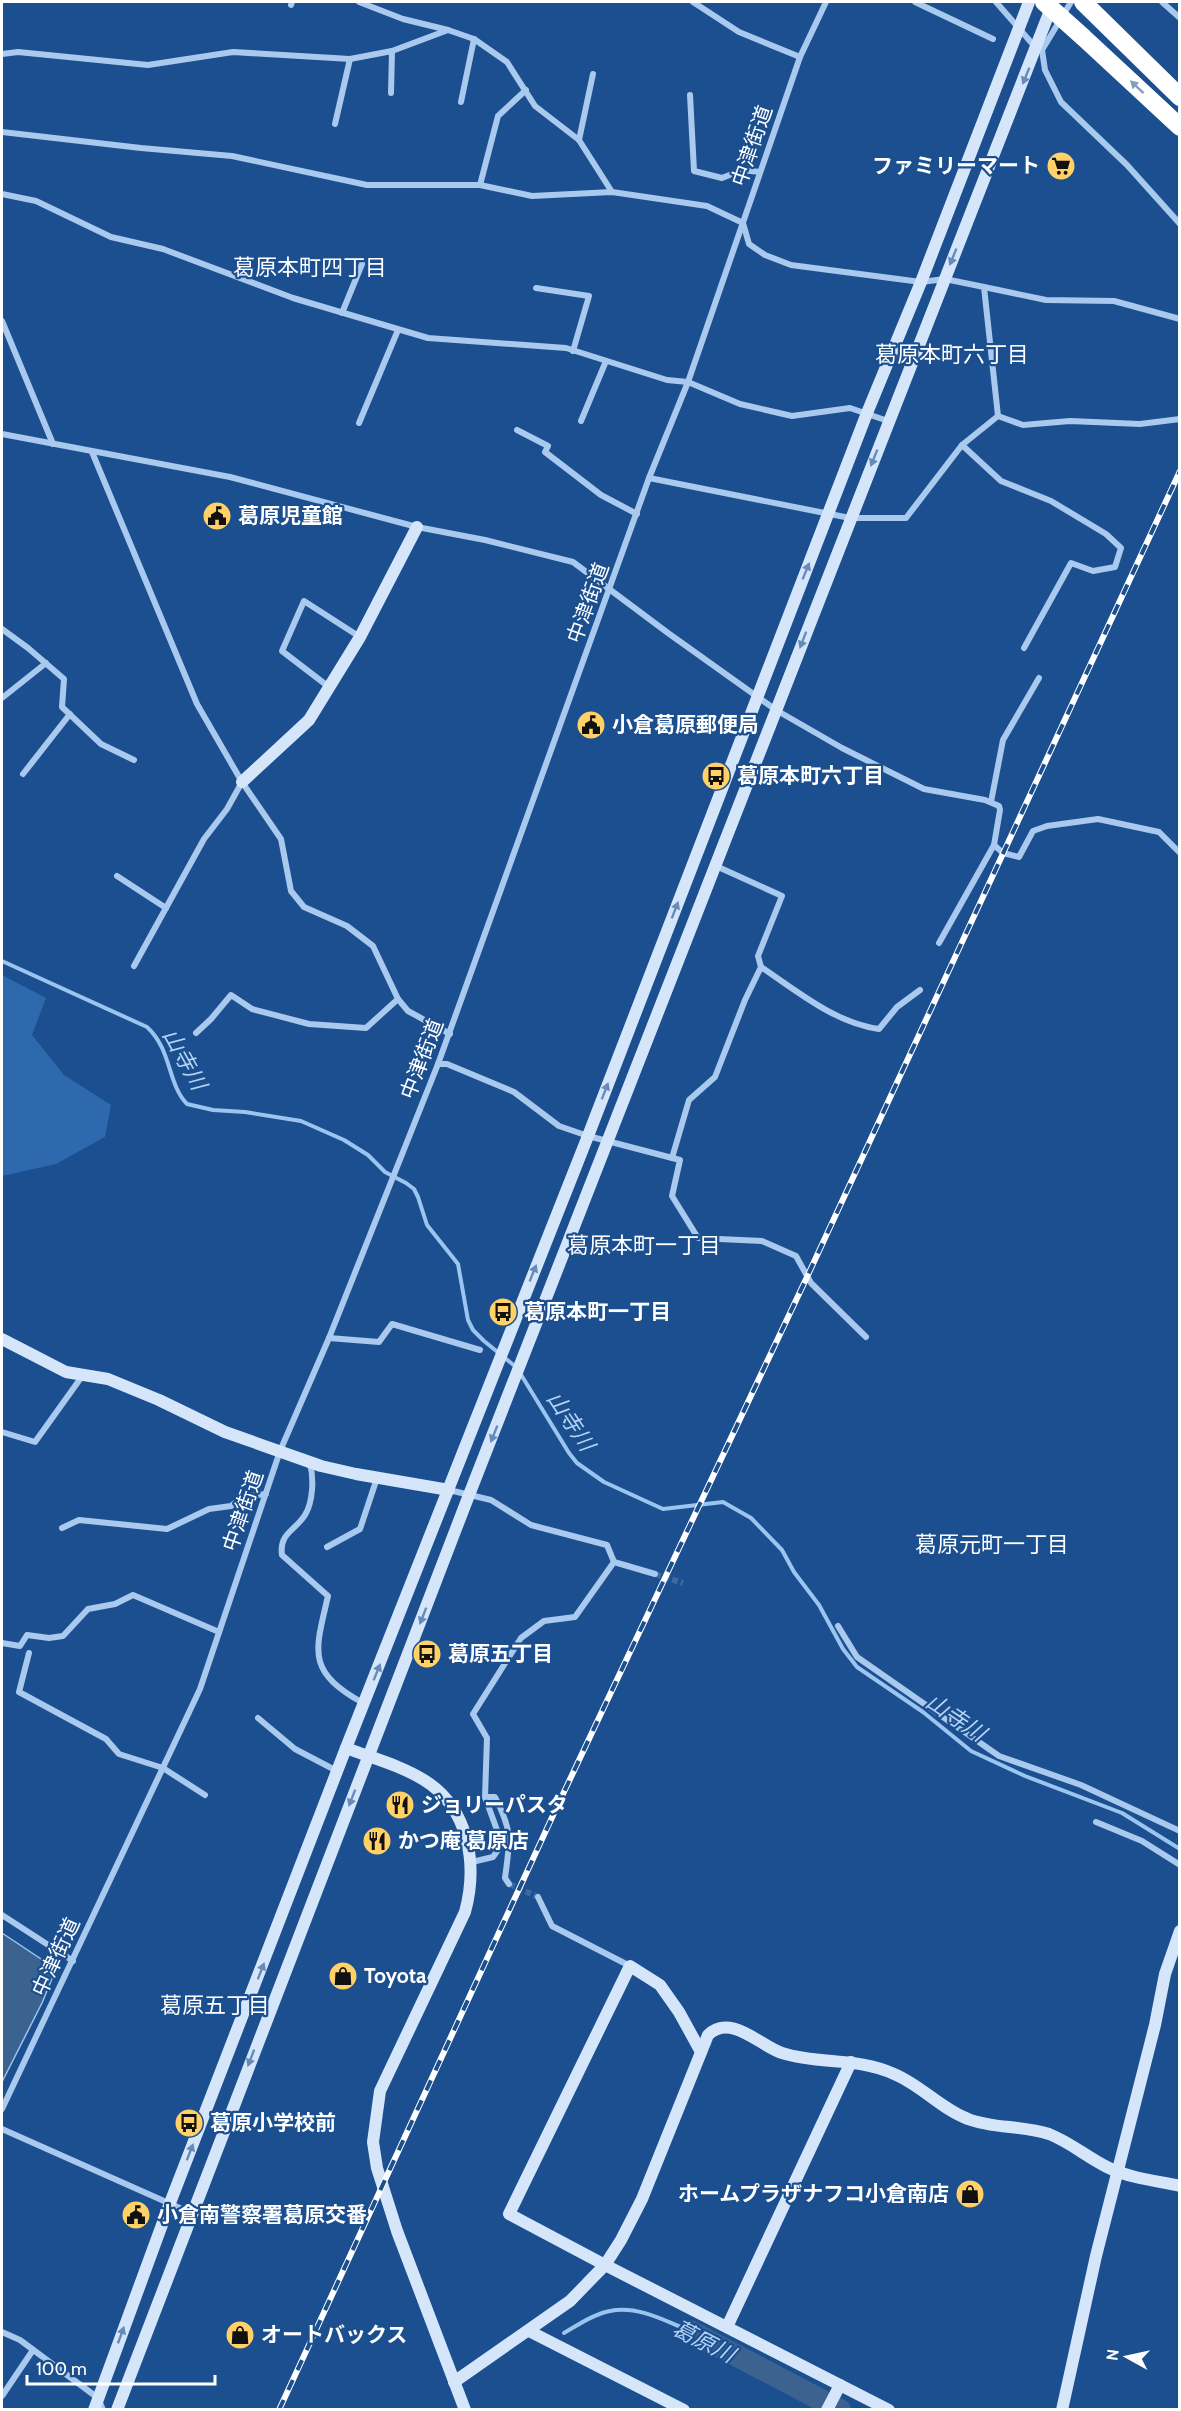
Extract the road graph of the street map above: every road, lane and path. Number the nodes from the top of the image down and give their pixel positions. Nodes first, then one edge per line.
1 (359, 2) edge
2 (693, 2) edge
3 (826, 2) edge
4 (915, 2) edge
5 (996, 2) edge
6 (1029, 2) edge
7 (1044, 2) edge
8 (1053, 2) edge
9 (1071, 2) edge
10 (1083, 2) edge
11 (1162, 2) edge
12 (1179, 18) edge
13 (1019, 29) junction
14 (448, 30) junction
15 (474, 39) junction
16 (993, 39) dead end
17 (1040, 49) junction
18 (393, 51) junction
19 (2, 54) edge
20 (800, 57) junction
21 (350, 59) junction
22 (593, 74) dead end
23 (526, 90) junction
24 (391, 93) dead end
25 (690, 95) dead end
26 (1179, 97) edge
27 (461, 102) dead end
28 (335, 124) dead end
29 (1179, 127) edge
30 (2, 132) edge
31 (579, 140) junction
32 (760, 172) junction
33 (480, 185) junction
34 (612, 192) junction
35 (2, 194) edge
36 (743, 223) junction
37 (1179, 224) edge
38 (362, 264) dead end
39 (945, 279) junction
40 (921, 282) junction
41 (984, 287) junction
42 (536, 288) dead end
43 (342, 313) junction
44 (1179, 319) edge
45 (2, 321) edge
46 (398, 330) junction
47 (573, 351) junction
48 (606, 361) junction
49 (688, 382) junction
50 (867, 413) junction
51 (998, 416) junction
52 (1179, 418) edge
53 (581, 421) dead end
54 (888, 421) junction
55 (359, 423) dead end
56 (517, 430) dead end
57 (2, 434) edge
58 (54, 444) junction
59 (963, 446) junction
60 (92, 452) junction
61 (649, 478) junction
62 (829, 513) junction
63 (637, 514) junction
64 (850, 518) junction
65 (417, 527) junction
66 (610, 590) junction
67 (2, 629) edge
68 (360, 637) junction
69 (1024, 648) dead end
70 (46, 663) junction
71 (1039, 678) dead end
72 (329, 687) junction
73 (757, 697) junction
74 (2, 698) edge
75 (776, 710) junction
76 (70, 714) junction
77 (134, 760) dead end
78 (22, 774) dead end
79 (242, 782) junction
80 (991, 802) junction
81 (994, 844) junction
82 (1179, 852) edge
83 (716, 866) junction
84 (117, 876) dead end
85 (166, 908) junction
86 (939, 943) dead end
87 (134, 966) dead end
88 (761, 967) junction
89 (920, 990) dead end
90 (398, 999) junction
91 (196, 1033) dead end
92 (450, 1034) junction
93 (438, 1064) junction
94 (588, 1136) junction
95 (609, 1142) junction
96 (672, 1158) junction
97 (866, 1337) dead end
98 (329, 1338) junction
99 (2, 1339) edge
100 (480, 1350) dead end
101 (83, 1375) junction
102 (2, 1432) edge
103 (280, 1452) junction
104 (309, 1461) junction
105 (377, 1478) junction
106 (449, 1490) junction
107 (266, 1494) junction
108 (469, 1495) junction
109 (62, 1528) dead end
110 (327, 1547) dead end
111 (614, 1562) junction
112 (655, 1574) tunnel mouth
113 (838, 1626) dead end
114 (219, 1632) junction
115 (2, 1643) edge
116 (29, 1653) dead end
117 (364, 1704) junction
118 (258, 1718) dead end
119 (346, 1748) junction
120 (368, 1756) junction
121 (163, 1768) junction
122 (337, 1772) junction
123 (205, 1795) dead end
124 (485, 1797) junction
125 (1096, 1822) dead end
126 (1179, 1831) edge
127 (472, 1862) junction
128 (1179, 1865) edge
129 (509, 1884) dead end
130 (538, 1897) tunnel mouth
131 (2, 1915) edge
132 (1179, 1930) edge
133 (73, 1961) junction
134 (630, 1966) junction
135 (701, 2052) junction
136 (850, 2062) junction
137 (2, 2109) edge
138 (2, 2129) edge
139 (1117, 2171) junction
140 (1179, 2186) edge
141 (170, 2203) junction
142 (191, 2213) junction
143 (604, 2265) junction
144 (727, 2327) junction
145 (529, 2331) junction
146 (2, 2333) edge
147 (33, 2350) junction
148 (454, 2382) junction
149 (840, 2385) junction
150 (2, 2396) edge
151 (98, 2406) edge
152 (117, 2409) edge
153 (465, 2409) edge
154 (684, 2409) edge
155 (827, 2409) edge
156 (889, 2409) edge
157 (1062, 2409) edge

1 - 14 street
2 - 20 street
3 - 20 street, 中津街道
4 - 16 street
5 - 13 street
6 - 13 street
29 -> 7 highway, bridge
8 - 17 street
9 - 17 street
10 - 26 highway
11 - 12 street
13 - 17 street
13 - 40 street
14 - 15 street
14 - 18 street
15 - 23 street
15 - 27 street
17 - 37 street
17 -> 39 street
18 - 21 street
18 - 24 street
19 - 21 street
20 - 32 street, 中津街道
21 - 28 street
22 - 31 street
23 - 31 street
23 - 33 street
25 - 32 street
30 - 33 street
31 - 34 street
32 - 36 street, 中津街道
33 - 34 street
34 - 36 street
35 - 43 street
36 - 40 street
36 - 49 street, 中津街道
38 - 43 street
39 - 40 street
39 - 41 street
39 - 54 street
40 - 50 street
41 - 44 street
41 - 51 street
42 - 47 street
43 - 46 street
45 - 58 street
46 - 47 street
46 - 55 street
47 - 48 street
48 - 49 street
48 - 53 street
49 - 50 street
49 - 61 street, 中津街道
50 - 54 street
50 - 62 street
51 - 52 street
51 - 59 street
54 -> 64 street
56 - 63 street
57 - 58 street
58 - 60 street
59 - 64 street
59 - 69 street
60 - 65 street
60 - 79 street
61 - 62 street
61 - 63 street, 中津街道
62 - 64 street
73 -> 62 street
63 - 66 street, 中津街道
64 -> 75 street
65 - 66 street
65 - 68 street
66 - 73 street
66 - 92 street, 中津街道
67 - 70 street
68 - 72 street
68 - 72 street
70 - 74 street
70 - 76 street
71 - 80 street
72 - 79 street
73 - 75 street
94 -> 73 street
75 - 80 street
75 - 83 street
76 - 77 street
76 - 78 street
79 - 85 street
79 - 90 street
80 - 81 street
81 - 82 street
81 - 86 street
83 - 88 street
83 - 95 street
84 - 85 street
85 - 87 street
88 - 89 street
88 - 96 street
90 - 91 street
90 - 92 street
92 - 93 street, 中津街道
93 - 94 street
93 - 98 street, 中津街道
94 - 95 street
106 -> 94 street
95 - 96 street
95 -> 108 street
96 - 97 street
98 - 100 street
98 - 103 street, 中津街道
99 - 101 street
101 - 102 street
101 - 103 street
103 - 104 street
103 - 107 street, 中津街道
104 - 105 street
104 - 117 street
105 - 106 street
105 - 110 street
106 - 108 street
117 -> 106 street
107 - 109 street
107 - 114 street, 中津街道
108 - 111 street
108 -> 120 street
111 - 112 street
111 - 124 street
113 - 126 street
114 - 115 street
114 - 121 street, 中津街道
116 - 121 street
117 - 119 street
118 - 122 street
119 - 120 street
119 - 122 street
120 - 127 street
120 -> 142 street
121 - 123 street
121 - 133 street, 中津街道
141 -> 122 street
124 - 127 street
124 - 129 street
125 - 128 street
127 - 148 street
130 - 134 street
131 - 133 street
132 - 139 street
133 - 137 street, 中津街道
134 - 135 street
134 - 143 street
135 - 136 street
135 - 143 street
136 - 139 street
136 - 144 street
138 - 141 street
139 - 140 street
139 - 157 street
141 - 142 street
151 -> 141 street
142 - 152 street
143 - 144 street
143 - 145 street
144 - 149 street
145 - 148 street
145 - 154 street
146 - 147 street
147 - 150 street
147 - 151 street
148 - 153 street
149 - 155 street
149 - 156 street

